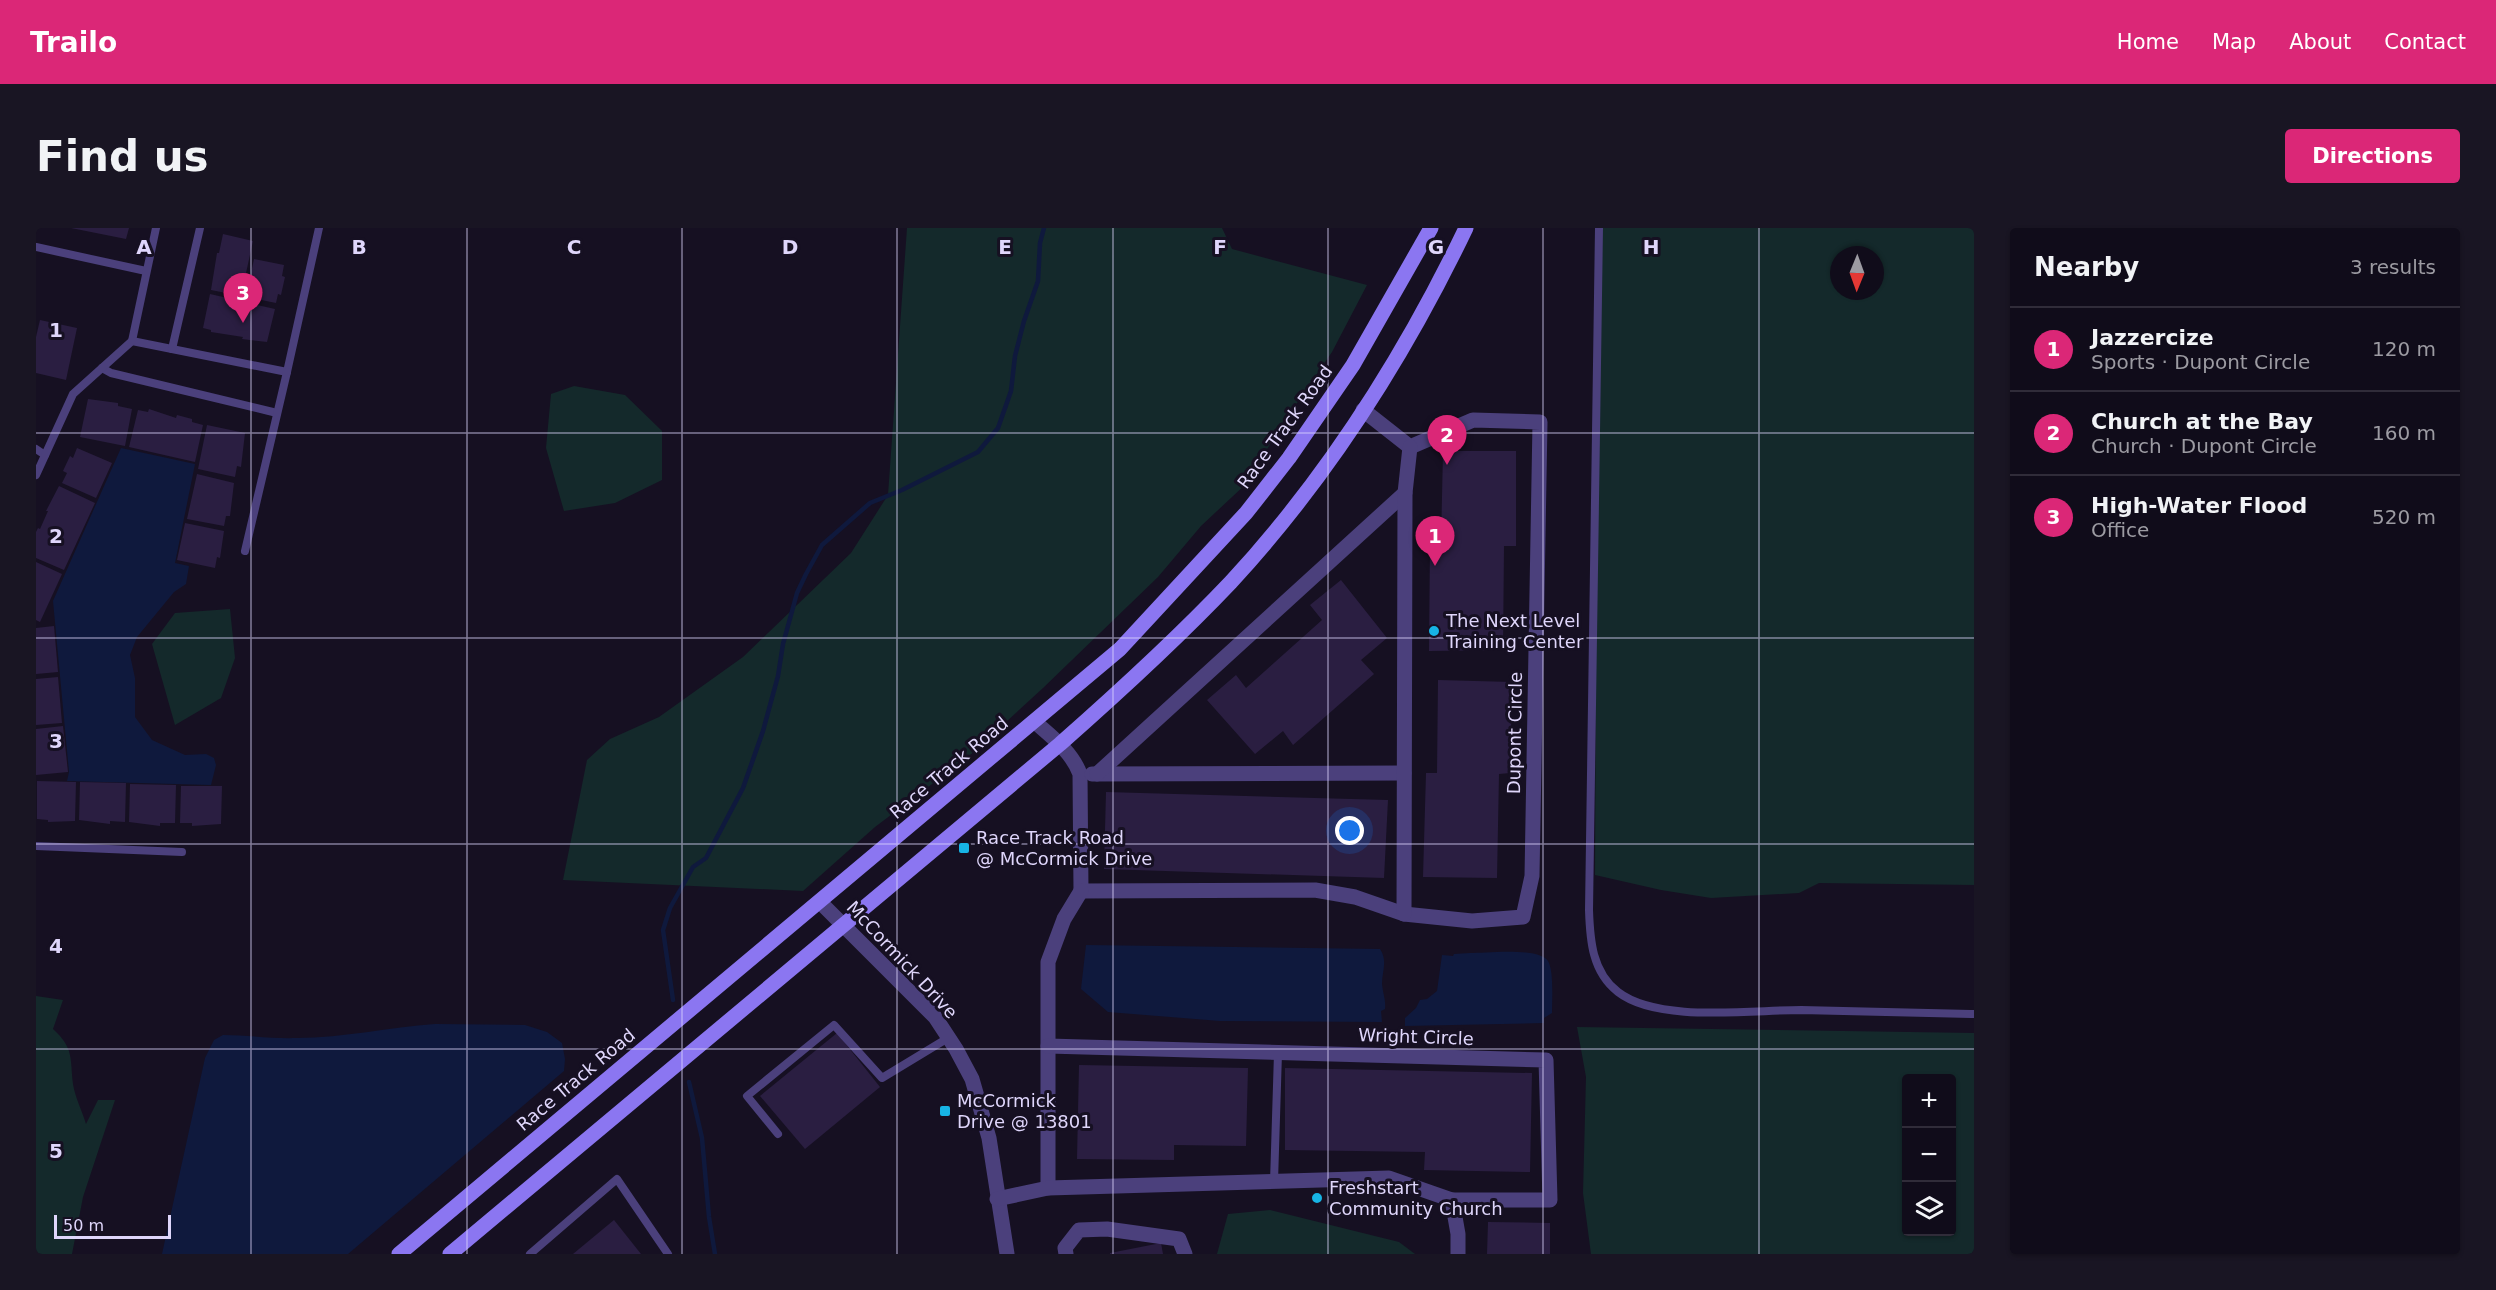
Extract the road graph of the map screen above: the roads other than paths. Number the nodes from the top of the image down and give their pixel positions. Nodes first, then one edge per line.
1 (156, 228) edge
2 (200, 228) edge
3 (319, 228) edge
4 (1431, 228) edge
5 (1466, 228) edge
6 (1599, 228) edge
7 (36, 248) edge
8 (146, 271) junction
9 (132, 341) junction
10 (172, 350) junction
11 (102, 368) junction
12 (287, 372) junction
13 (1363, 410) junction
14 (277, 413) junction
15 (1410, 447) junction
16 (36, 449) edge
17 (45, 455) junction
18 (36, 475) edge
19 (1405, 493) junction
20 (245, 551) dead end
21 (1035, 722) junction
22 (1060, 744) junction
23 (1404, 773) junction
24 (1080, 774) junction
25 (1097, 774) junction
26 (36, 846) edge
27 (182, 852) dead end
28 (1081, 891) junction
29 (820, 902) junction
30 (1404, 914) junction
31 (843, 925) junction
32 (1974, 1014) edge
33 (948, 1038) junction
34 (1048, 1046) junction
35 (1278, 1053) junction
36 (778, 1134) dead end
37 (1274, 1182) junction
38 (1048, 1188) junction
39 (998, 1199) junction
40 (1452, 1200) junction
41 (399, 1254) edge
42 (450, 1254) edge
43 (530, 1254) edge
44 (668, 1254) edge
45 (1007, 1254) edge
46 (1066, 1254) edge
47 (1185, 1254) edge
48 (1458, 1254) edge

1 - 8 lane
2 - 10 lane
3 - 12 lane
4 - 21 main road, Race Track Road
5 - 13 main road
6 - 32 lane
7 - 8 lane
8 - 9 lane
9 - 10 lane
9 - 11 lane
10 - 12 lane
11 - 14 lane
11 - 17 lane
12 - 14 lane
13 - 15 street
13 - 22 main road
14 - 20 lane
15 - 19 street
15 - 30 street, Dupont Circle
16 - 17 lane
17 - 18 lane
19 - 23 street
19 - 25 street
21 - 22 street
21 - 29 main road, Race Track Road
22 - 24 street
22 - 31 main road
23 - 25 street
23 - 30 street
24 - 25 street
24 - 28 street
26 - 27 lane
28 - 30 street, Dupont Circle
28 - 34 street
29 - 31 street, McCormick Drive
29 - 41 main road, Race Track Road
31 - 33 street, McCormick Drive
31 - 42 main road
33 - 36 lane
33 - 39 street, McCormick Drive
34 - 35 street, Wright Circle
34 - 38 street
35 - 37 lane
35 - 40 street, Wright Circle
37 - 38 street, Wright Circle
37 - 40 street, Wright Circle
38 - 39 street, Wright Circle
39 - 45 street, McCormick Drive
40 - 48 street
43 - 44 lane
46 - 47 street

